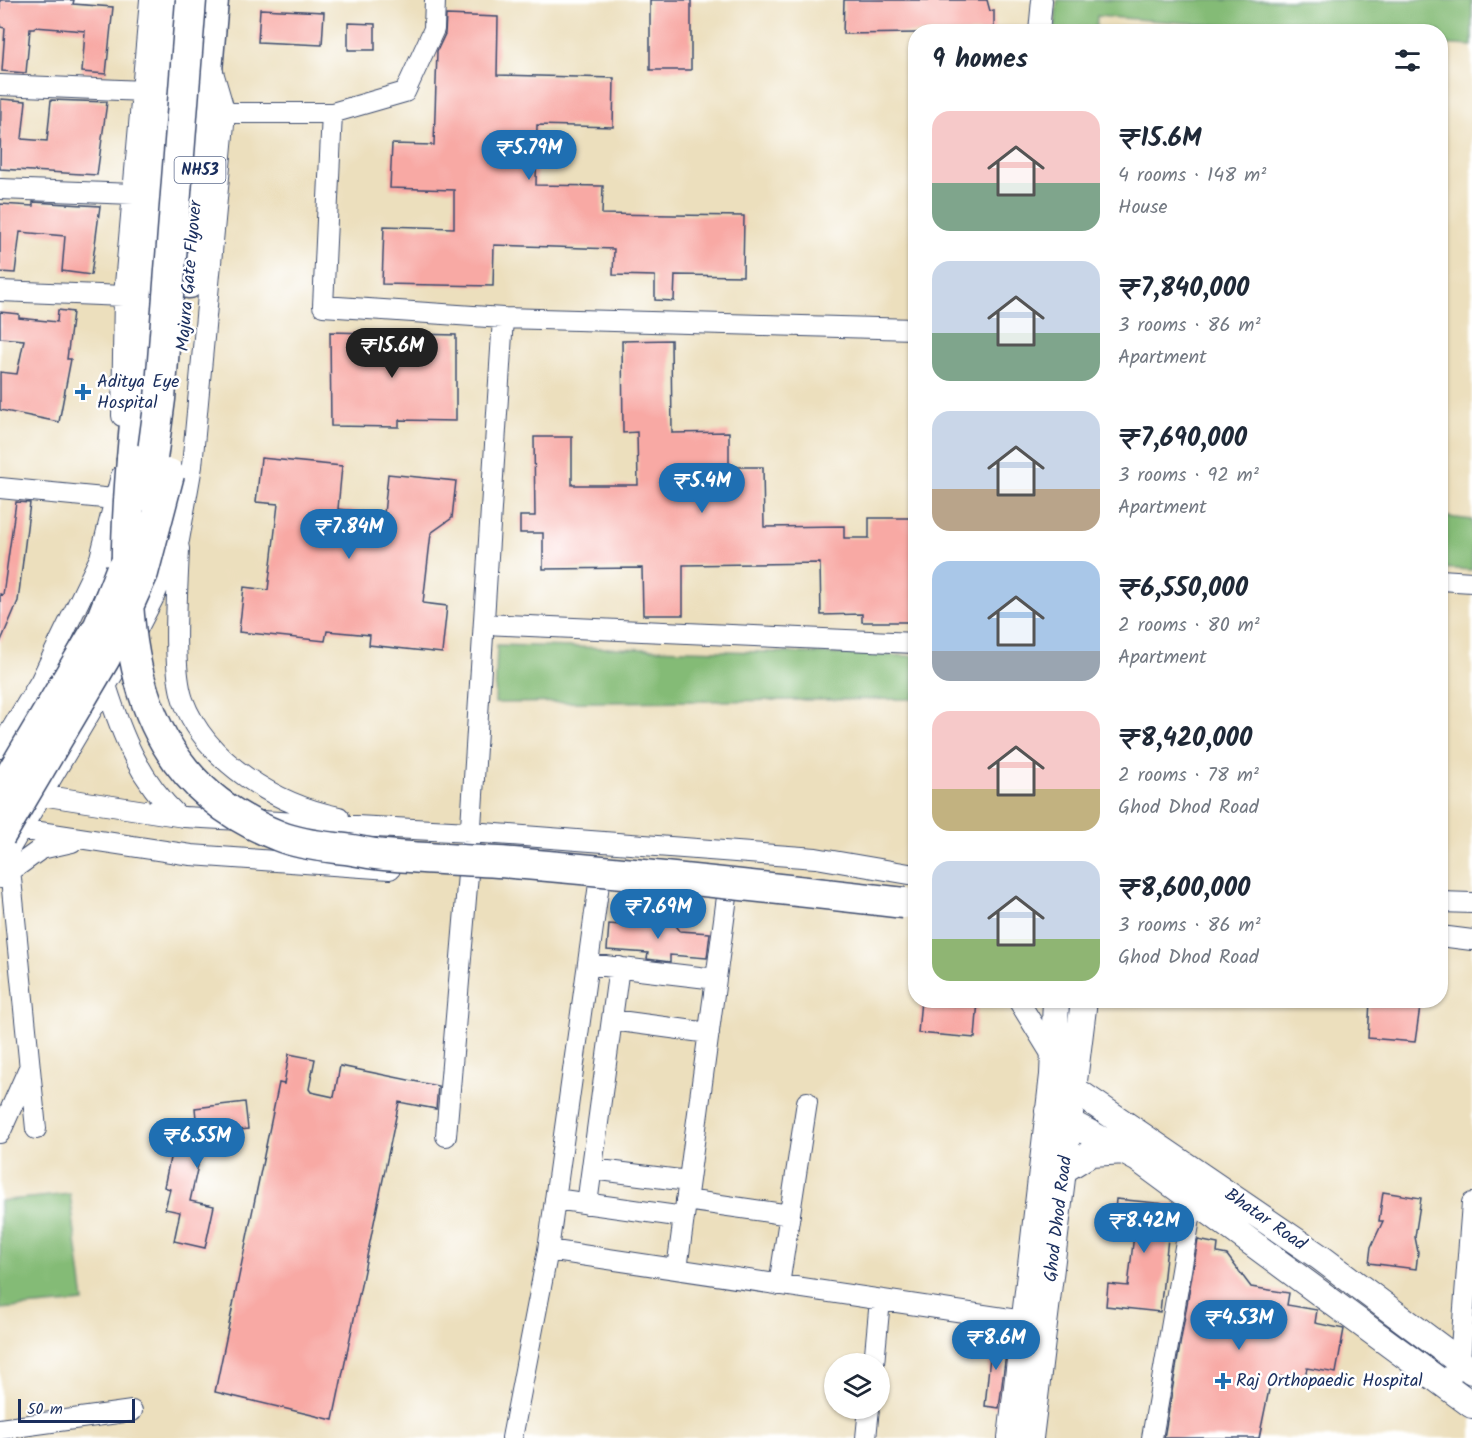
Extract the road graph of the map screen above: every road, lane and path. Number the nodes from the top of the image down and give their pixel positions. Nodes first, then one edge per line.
1 (150, 0) edge
2 (171, 0) edge
3 (191, 0) edge
4 (213, 0) edge
5 (222, 0) edge
6 (435, 0) edge
7 (1042, 0) edge
8 (1040, 24) edge
9 (209, 57) junction
10 (0, 85) edge
11 (144, 91) junction
12 (225, 113) junction
13 (332, 113) junction
14 (0, 189) edge
15 (134, 194) junction
16 (0, 291) edge
17 (124, 296) junction
18 (503, 318) junction
19 (908, 329) edge
20 (0, 488) edge
21 (114, 499) junction
22 (179, 540) junction
23 (1448, 580) edge
24 (1472, 582) edge
25 (484, 624) junction
26 (908, 643) edge
27 (40, 682) junction
28 (106, 685) junction
29 (0, 720) edge
30 (0, 748) edge
31 (0, 791) edge
32 (43, 796) junction
33 (178, 816) junction
34 (0, 826) edge
35 (398, 828) junction
36 (11, 832) edge
37 (470, 832) junction
38 (93, 840) junction
39 (3, 871) edge
40 (468, 874) junction
41 (908, 874) edge
42 (599, 884) junction
43 (727, 897) junction
44 (1448, 902) edge
45 (1472, 903) edge
46 (908, 910) edge
47 (908, 910) edge
48 (1448, 937) edge
49 (1472, 940) edge
50 (588, 964) junction
51 (619, 967) junction
52 (716, 979) junction
53 (1022, 1008) edge
54 (1056, 1008) edge
55 (1083, 1008) edge
56 (612, 1020) junction
57 (1081, 1031) junction
58 (708, 1033) junction
59 (1053, 1066) junction
60 (28, 1069) junction
61 (1075, 1088) junction
62 (807, 1102) dead end
63 (1060, 1116) junction
64 (36, 1129) dead end
65 (0, 1133) edge
66 (446, 1136) dead end
67 (1126, 1139) junction
68 (592, 1169) junction
69 (1065, 1169) junction
70 (555, 1199) junction
71 (686, 1199) junction
72 (1193, 1200) junction
73 (1472, 1203) edge
74 (587, 1204) junction
75 (790, 1215) junction
76 (548, 1250) junction
77 (1470, 1265) edge
78 (676, 1269) junction
79 (779, 1285) junction
80 (880, 1300) junction
81 (1024, 1321) junction
82 (875, 1353) edge
83 (1466, 1358) edge
84 (1445, 1386) junction
85 (1472, 1405) edge
86 (132, 1411) dead end
87 (868, 1419) edge
88 (0, 1429) edge
89 (512, 1438) edge
90 (866, 1438) edge
91 (1011, 1438) edge
92 (1030, 1438) edge
93 (1152, 1438) edge

1 - 11 street
2 - 46 highway, bridge
3 - 31 highway, Majura Gate Flyover, bridge
4 - 9 highway, Majura Gate Flyover / NH53
5 - 9 street
6 - 13 street
7 - 8 street
9 - 12 street
9 - 36 highway, Majura Gate Flyover / NH53, bridge
10 - 11 street
11 - 15 street
12 - 13 street
12 - 22 street
13 - 18 street
14 - 15 street
15 - 17 street
16 - 17 street
17 - 21 street
18 - 19 street
18 - 25 street
20 - 21 street
21 - 27 street
22 - 28 street
22 - 35 street
23 - 24 street
25 - 26 street
25 - 37 street
27 - 29 street
27 - 30 street
28 - 32 street
28 - 33 street
31 - 32 street
32 - 33 street
32 - 36 street
33 - 35 street
34 - 36 street
35 - 37 street
36 - 38 street
36 - 39 street
37 - 40 street
37 - 41 street
38 - 39 street
38 - 40 street
39 - 60 street
40 - 42 street
40 - 66 street
42 - 43 street
42 - 50 street
43 - 47 street
43 - 52 street
44 - 45 street
48 - 49 street
50 - 51 street
50 - 70 street
51 - 52 street
51 - 56 street
52 - 58 street
53 - 59 street, Bhatar Road
54 - 59 main road
55 - 57 main road, Ghod Dhod Road
56 - 58 street
56 - 68 street
57 - 61 main road, Ghod Dhod Road
57 - 67 main road
58 - 71 street
59 - 61 main road, Bhatar Road
59 - 63 main road
60 - 64 street
60 - 65 street
61 - 63 main road, Ghod Dhod Road
61 - 67 main road, Bhatar Road
62 - 75 street
63 - 67 main road
63 - 69 main road, Ghod Dhod Road
63 - 81 main road
67 - 69 main road
67 - 72 main road
67 - 83 main road, Bhatar Road
68 - 71 street
68 - 74 street
69 - 92 main road, Ghod Dhod Road
70 - 74 street
70 - 76 street
71 - 74 street
71 - 75 street
71 - 78 street
72 - 84 main road
72 - 93 street
73 - 77 street
75 - 79 street
76 - 78 street
76 - 89 street
77 - 83 street
78 - 79 street
79 - 80 street
80 - 81 street
80 - 82 street
81 - 91 main road
83 - 84 street
84 - 85 main road
86 - 88 street
87 - 90 street

